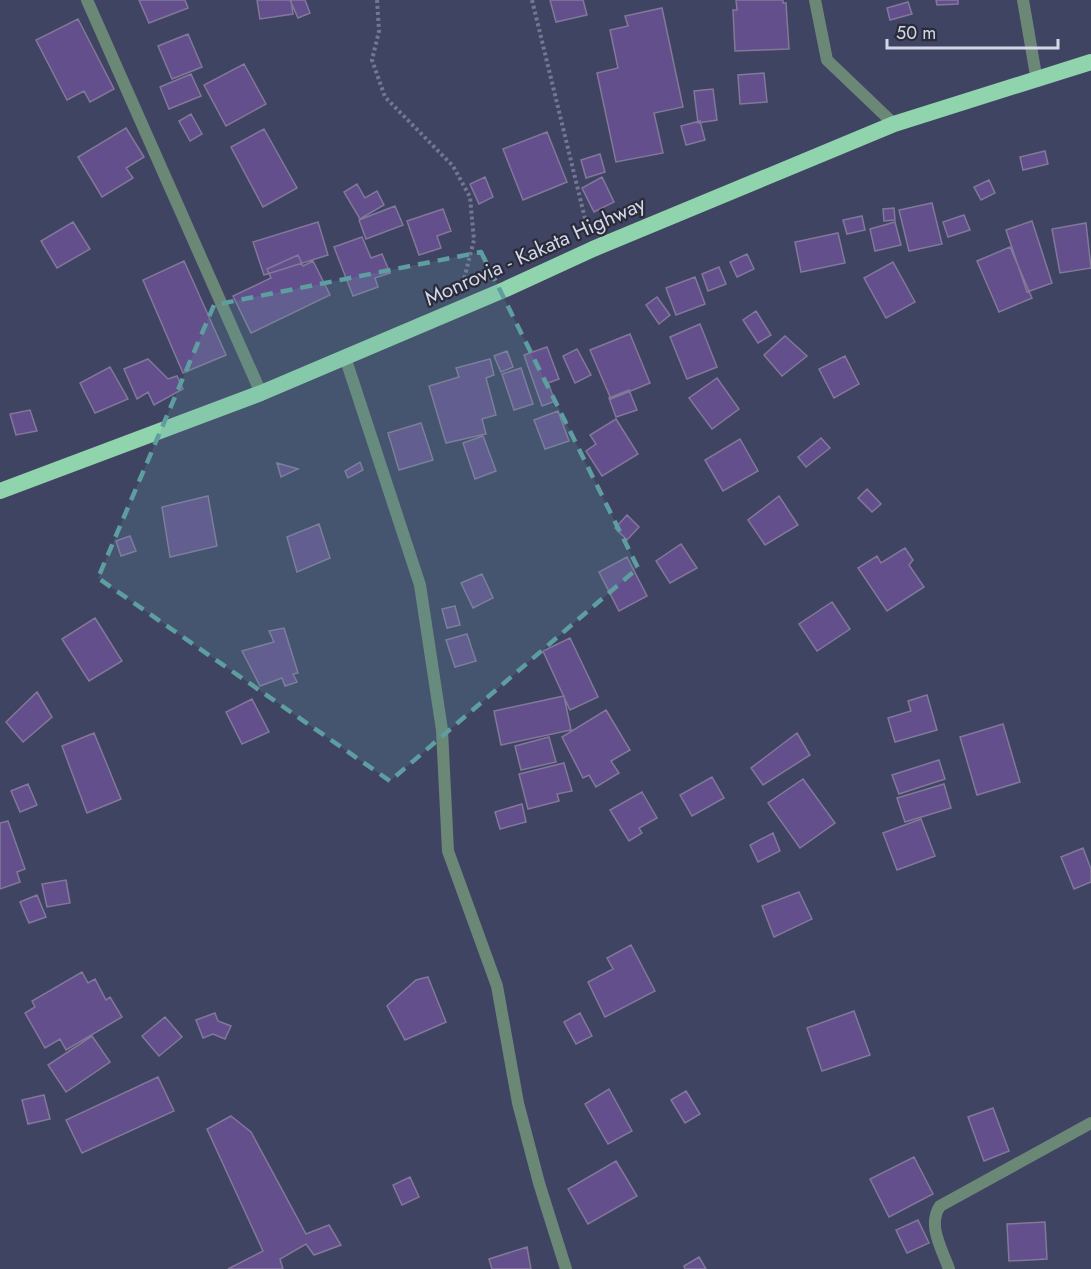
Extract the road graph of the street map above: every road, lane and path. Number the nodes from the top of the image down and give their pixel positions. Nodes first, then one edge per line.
1 (87, 0) edge
2 (377, 0) edge
3 (532, 0) edge
4 (815, 0) edge
5 (1023, 0) edge
6 (1091, 62) edge
7 (1037, 81) junction
8 (894, 124) junction
9 (593, 249) junction
10 (456, 310) junction
11 (345, 357) junction
12 (261, 393) junction
13 (0, 491) edge
14 (1091, 1123) edge
15 (566, 1269) edge
16 (949, 1269) edge

1 - 12 street
2 - 10 path
3 - 9 path
4 - 8 street
5 - 7 street
6 - 7 highway, Monrovia - Kakata Highway
7 - 8 highway, Monrovia - Kakata Highway
8 - 9 highway, Monrovia - Kakata Highway
9 - 10 highway, Monrovia - Kakata Highway
10 - 11 highway, Monrovia - Kakata Highway
11 - 12 highway, Monrovia - Kakata Highway
11 - 15 street
12 - 13 highway, Monrovia - Kakata Highway
14 - 16 street

